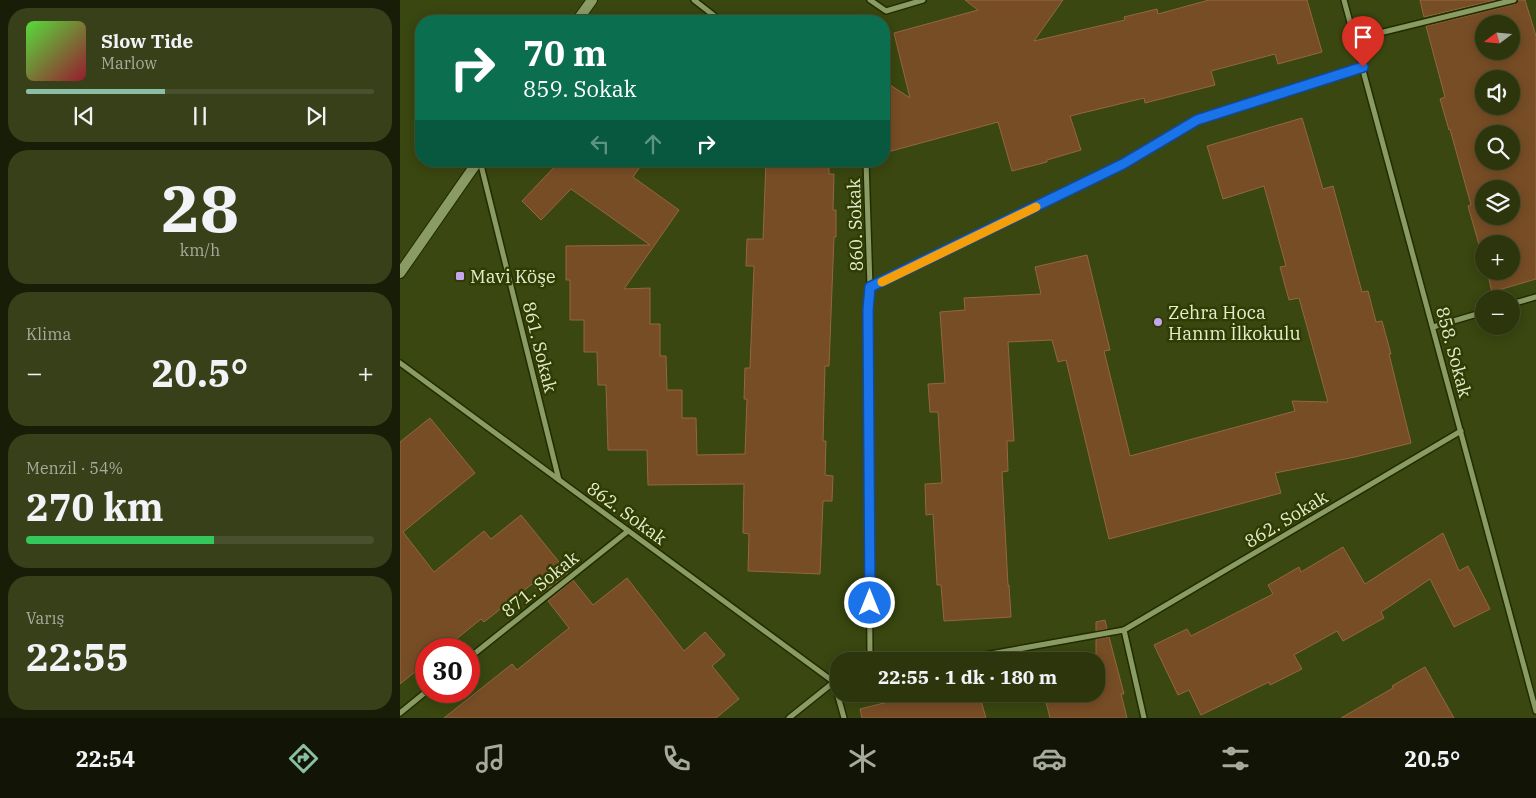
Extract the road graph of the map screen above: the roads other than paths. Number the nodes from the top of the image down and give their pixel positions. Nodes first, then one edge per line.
1 (592, 0) edge
2 (694, 0) edge
3 (870, 0) edge
4 (923, 0) edge
5 (1344, 0) edge
6 (1514, 0) edge
7 (581, 15) edge
8 (713, 15) edge
9 (1355, 39) junction
10 (1363, 67) junction
11 (475, 167) edge
12 (480, 167) edge
13 (866, 167) edge
14 (400, 272) edge
15 (870, 287) junction
16 (1536, 297) edge
17 (1520, 301) edge
18 (1475, 314) edge
19 (1433, 326) junction
20 (400, 363) edge
21 (1461, 431) junction
22 (559, 481) junction
23 (628, 531) junction
24 (1124, 630) junction
25 (480, 649) edge
26 (870, 652) edge
27 (1001, 652) edge
28 (830, 678) edge
29 (830, 687) edge
30 (415, 701) edge
31 (840, 702) edge
32 (1536, 711) edge
33 (400, 713) edge
34 (789, 718) edge
35 (844, 718) edge
36 (1144, 718) edge

1 - 7 main road
2 - 8 street
3 - 4 street
5 - 9 street, 858. Sokak
6 - 9 street
9 - 10 street, 858. Sokak
10 - 15 street
10 - 19 street, 858. Sokak
11 - 14 main road
12 - 22 street, 861. Sokak
13 - 15 street, 860. Sokak
15 - 26 street, 860. Sokak
16 - 17 street
18 - 19 street
19 - 21 street, 858. Sokak
20 - 22 street, 862. Sokak
21 - 24 street, 862. Sokak
21 - 32 street, 858. Sokak
22 - 23 street, 862. Sokak
23 - 25 street, 871. Sokak
23 - 28 street, 862. Sokak
24 - 27 street, 862. Sokak
24 - 36 street
29 - 34 street
30 - 33 street
31 - 35 street

